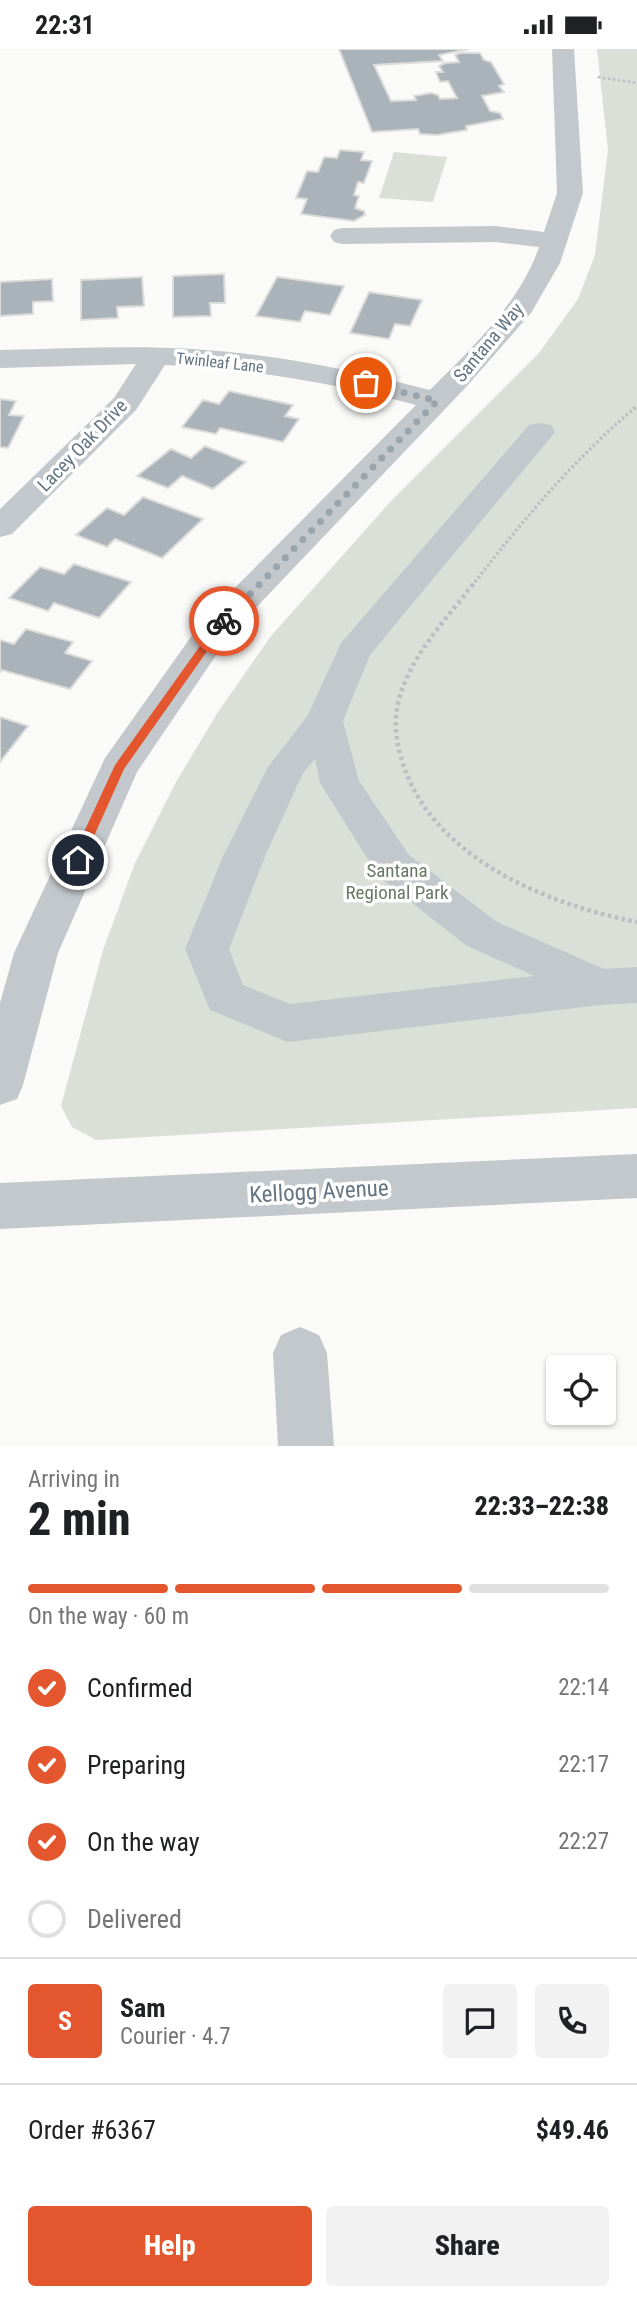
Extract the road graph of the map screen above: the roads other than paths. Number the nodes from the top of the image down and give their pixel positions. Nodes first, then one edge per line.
1 (563, 49) edge
2 (343, 236) dead end
3 (554, 241) junction
4 (156, 356) junction
5 (0, 359) edge
6 (437, 401) junction
7 (540, 432) dead end
8 (0, 527) edge
9 (324, 721) junction
10 (619, 986) edge
11 (0, 1085) edge
12 (637, 1175) edge
13 (0, 1206) edge
14 (300, 1353) dead end
15 (306, 1446) edge

1 - 3 street, Santana Way
2 - 3 street
3 - 6 street, Santana Way
4 - 5 street, Twinleaf Lane
4 - 6 street, Twinleaf Lane
4 - 8 street, Lacey Oak Drive
6 - 11 street, Santana Way
7 - 9 street
9 - 10 street
9 - 10 street
12 - 13 street, Kellogg Avenue
14 - 15 street

